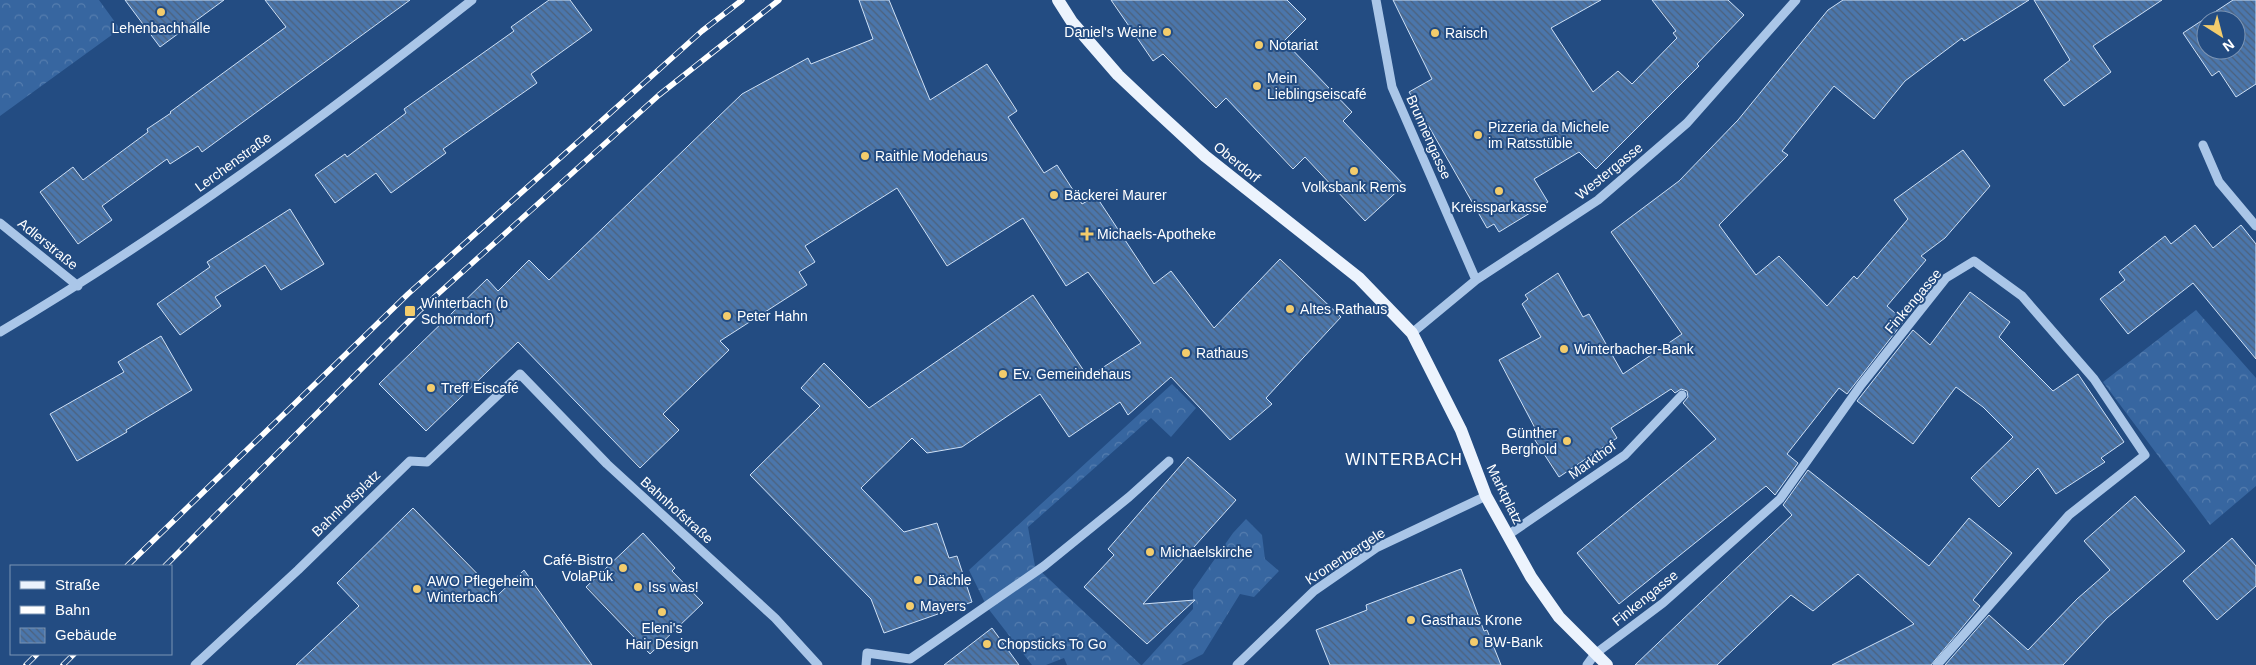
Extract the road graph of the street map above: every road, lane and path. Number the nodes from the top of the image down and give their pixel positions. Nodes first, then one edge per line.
1 (472, 0) edge
2 (1058, 0) edge
3 (1376, 0) edge
4 (1793, 1) edge
5 (2204, 145) dead end
6 (0, 223) edge
7 (2256, 226) edge
8 (1476, 280) junction
9 (78, 286) junction
10 (0, 332) edge
11 (1412, 333) junction
12 (520, 374) joint
13 (1682, 395) dead end
14 (1169, 461) dead end
15 (1486, 496) junction
16 (1508, 535) junction
17 (1595, 654) junction
18 (195, 665) edge
19 (818, 665) edge
20 (866, 665) edge
21 (1237, 665) edge
22 (1587, 665) edge
23 (1607, 665) edge
24 (1937, 665) edge

1 - 9 street, Lerchenstraße
2 - 11 main road, Oberdorf
3 - 8 street, Brunnengasse
4 - 8 street, Westergasse
5 - 7 street
6 - 9 street, Adlerstraße
8 - 11 street, Westergasse
9 - 10 street, Lerchenstraße
11 - 15 main road, Marktplatz
12 - 18 street, Bahnhofsplatz
12 - 19 street, Bahnhofstraße
13 - 16 street, Markthof
14 - 20 street
15 - 16 main road, Marktplatz
15 - 21 street, Kronenbergele
16 - 17 main road, Marktplatz
17 - 22 street
17 - 23 main road, Marktplatz
17 - 24 street, Finkengasse

